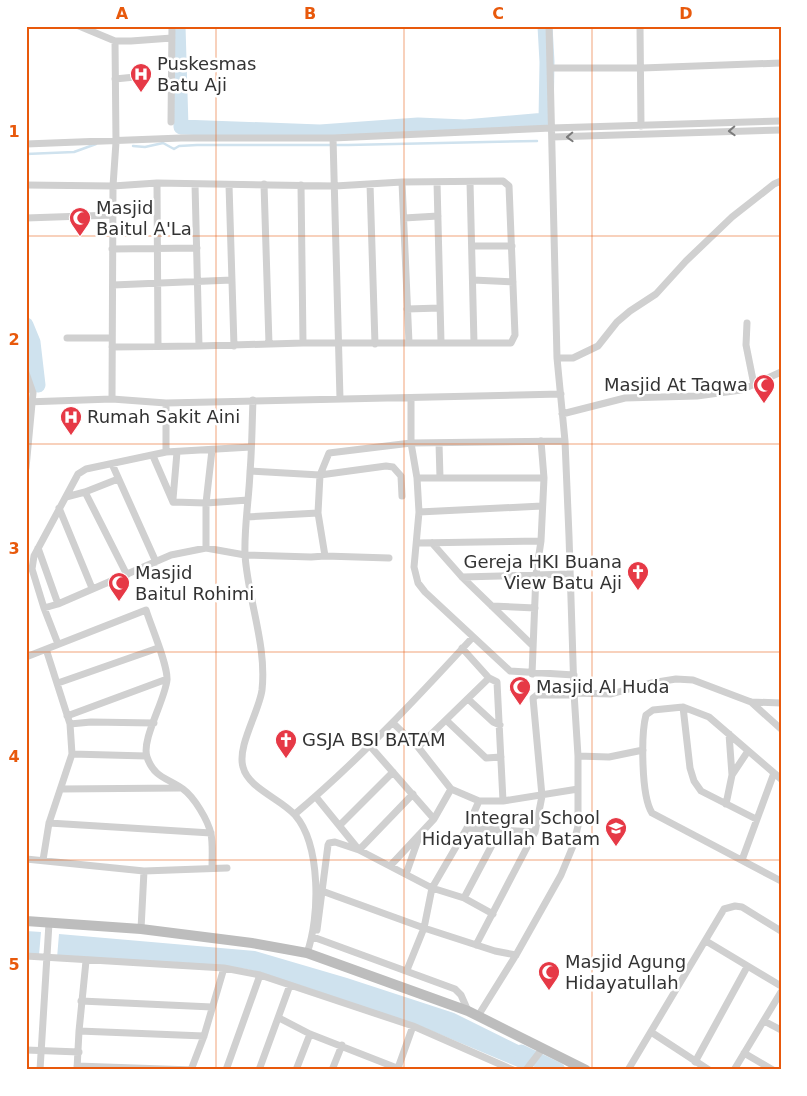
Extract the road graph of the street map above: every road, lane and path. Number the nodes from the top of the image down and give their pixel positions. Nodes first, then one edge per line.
1 (79, 26) edge
2 (172, 26) edge
3 (549, 26) edge
4 (640, 26) edge
5 (172, 38) junction
6 (115, 41) junction
7 (781, 63) edge
8 (550, 68) junction
9 (642, 68) junction
10 (145, 76) dead end
11 (115, 79) junction
12 (781, 121) edge
13 (171, 122) dead end
14 (641, 126) junction
15 (551, 128) junction
16 (781, 130) edge
17 (552, 138) junction
18 (116, 140) junction
19 (333, 143) junction
20 (26, 144) edge
21 (781, 181) edge
22 (402, 182) junction
23 (437, 182) junction
24 (470, 182) junction
25 (157, 183) junction
26 (195, 184) junction
27 (264, 184) junction
28 (370, 184) junction
29 (26, 185) edge
30 (229, 185) junction
31 (302, 185) junction
32 (113, 186) junction
33 (335, 186) junction
34 (113, 215) junction
35 (438, 216) junction
36 (26, 218) edge
37 (404, 218) junction
38 (472, 246) junction
39 (512, 246) junction
40 (197, 248) junction
41 (112, 249) junction
42 (156, 249) junction
43 (232, 280) junction
44 (473, 280) junction
45 (198, 281) junction
46 (513, 282) junction
47 (157, 283) junction
48 (113, 285) junction
49 (440, 308) junction
50 (407, 310) junction
51 (747, 323) dead end
52 (67, 338) dead end
53 (111, 338) junction
54 (303, 342) junction
55 (339, 342) junction
56 (441, 342) junction
57 (474, 343) junction
58 (269, 344) junction
59 (375, 344) junction
60 (409, 344) junction
61 (158, 346) junction
62 (199, 346) junction
63 (234, 346) junction
64 (112, 347) junction
65 (557, 358) junction
66 (781, 372) edge
67 (26, 373) edge
68 (754, 385) junction
69 (561, 394) junction
70 (411, 398) junction
71 (340, 399) junction
72 (112, 400) junction
73 (253, 400) junction
74 (30, 402) edge
75 (166, 403) junction
76 (562, 414) junction
77 (28, 441) edge
78 (541, 441) junction
79 (565, 441) junction
80 (439, 442) junction
81 (411, 443) junction
82 (251, 447) junction
83 (212, 450) junction
84 (166, 452) junction
85 (177, 452) junction
86 (153, 456) junction
87 (112, 464) junction
88 (26, 468) edge
89 (250, 471) junction
90 (320, 475) junction
91 (417, 478) junction
92 (440, 478) junction
93 (544, 478) junction
94 (118, 479) junction
95 (84, 492) junction
96 (402, 496) dead end
97 (66, 497) junction
98 (248, 500) junction
99 (173, 502) junction
100 (206, 503) junction
101 (542, 506) junction
102 (59, 508) junction
103 (419, 512) junction
104 (318, 513) junction
105 (247, 517) junction
106 (542, 541) junction
107 (417, 543) junction
108 (432, 543) junction
109 (38, 548) junction
110 (206, 548) junction
111 (245, 555) junction
112 (325, 556) junction
113 (389, 558) dead end
114 (156, 562) junction
115 (538, 574) junction
116 (570, 574) junction
117 (127, 575) junction
118 (462, 577) junction
119 (92, 588) junction
120 (58, 604) junction
121 (492, 606) junction
122 (44, 608) junction
123 (535, 608) junction
124 (473, 637) junction
125 (58, 644) junction
126 (532, 644) junction
127 (158, 648) junction
128 (462, 648) junction
129 (46, 649) junction
130 (26, 657) edge
131 (532, 674) junction
132 (574, 675) junction
133 (489, 678) junction
134 (167, 679) junction
135 (58, 683) junction
136 (574, 694) junction
137 (468, 699) junction
138 (751, 702) junction
139 (781, 703) edge
140 (684, 707) junction
141 (67, 716) junction
142 (446, 720) junction
143 (154, 723) junction
144 (393, 723) junction
145 (70, 724) junction
146 (500, 725) junction
147 (781, 729) edge
148 (729, 734) junction
149 (370, 746) junction
150 (418, 747) junction
151 (643, 750) junction
152 (748, 751) junction
153 (72, 754) junction
154 (146, 756) junction
155 (578, 756) junction
156 (501, 757) junction
157 (393, 772) junction
158 (774, 773) junction
159 (732, 774) junction
160 (781, 779) edge
161 (182, 788) junction
162 (61, 789) junction
163 (451, 789) junction
164 (578, 789) junction
165 (413, 794) junction
166 (542, 796) junction
167 (316, 797) junction
168 (478, 801) junction
169 (503, 801) junction
170 (726, 804) junction
171 (295, 814) junction
172 (434, 819) junction
173 (756, 819) junction
174 (49, 823) junction
175 (340, 826) junction
176 (467, 828) junction
177 (500, 830) junction
178 (535, 832) junction
179 (211, 833) junction
180 (420, 834) junction
181 (360, 850) junction
182 (26, 859) edge
183 (43, 860) junction
184 (742, 860) junction
185 (390, 866) junction
186 (212, 868) junction
187 (227, 868) dead end
188 (144, 871) junction
189 (406, 874) junction
190 (781, 881) edge
191 (432, 888) junction
192 (322, 891) junction
193 (464, 898) junction
194 (493, 914) junction
195 (26, 921) edge
196 (49, 924) junction
197 (424, 928) junction
198 (140, 929) junction
199 (781, 931) edge
200 (315, 937) junction
201 (706, 941) junction
202 (476, 945) junction
203 (307, 953) junction
204 (516, 955) junction
205 (26, 956) edge
206 (46, 957) junction
207 (86, 961) junction
208 (747, 967) junction
209 (224, 968) junction
210 (407, 970) junction
211 (260, 975) junction
212 (290, 985) junction
213 (781, 986) edge
214 (781, 992) edge
215 (81, 1001) junction
216 (212, 1006) junction
217 (473, 1013) junction
218 (279, 1018) junction
219 (764, 1021) junction
220 (413, 1026) junction
221 (781, 1030) edge
222 (79, 1031) junction
223 (651, 1032) junction
224 (310, 1034) junction
225 (204, 1036) junction
226 (342, 1046) junction
227 (26, 1050) edge
228 (541, 1050) junction
229 (41, 1051) junction
230 (79, 1052) junction
231 (744, 1054) junction
232 (696, 1062) junction
233 (77, 1068) edge
234 (192, 1069) edge
235 (400, 1069) edge
236 (40, 1070) edge
237 (226, 1070) edge
238 (259, 1070) edge
239 (296, 1070) edge
240 (332, 1070) edge
241 (513, 1070) edge
242 (526, 1070) edge
243 (586, 1070) edge
244 (628, 1070) edge
245 (709, 1070) edge
246 (734, 1070) edge
247 (773, 1070) edge

1 - 6 street
2 - 5 street
3 - 8 street
4 - 9 street
5 - 6 street
5 - 13 street
6 - 11 street
7 - 9 street
8 - 9 street
8 - 15 street
9 - 14 street
10 - 11 street
11 - 18 street
12 - 14 street
14 - 15 street
15 - 17 street
15 - 19 street
16 -> 17 street
17 - 65 street
18 - 19 street
18 - 20 street
18 - 32 street
19 - 33 street
21 - 65 street
22 - 23 street
22 - 28 street
22 - 37 street
23 - 24 street
23 - 35 street
24 - 38 street
24 - 39 street
25 - 26 street
25 - 32 street
25 - 42 street
26 - 30 street
26 - 40 street
27 - 30 street
27 - 31 street
27 - 58 street
28 - 33 street
28 - 59 street
29 - 32 street
30 - 43 street
31 - 33 street
31 - 54 street
32 - 34 street
33 - 55 street
34 - 36 street
34 - 41 street
35 - 37 street
35 - 49 street
37 - 50 street
38 - 39 street
38 - 44 street
39 - 46 street
40 - 42 street
40 - 45 street
41 - 42 street
41 - 48 street
42 - 47 street
43 - 45 street
43 - 63 street
44 - 46 street
44 - 57 street
45 - 47 street
45 - 62 street
46 - 57 street
47 - 48 street
47 - 61 street
48 - 53 street
49 - 50 street
49 - 56 street
50 - 60 street
51 - 68 street
52 - 53 street
53 - 64 street
54 - 55 street
54 - 58 street
55 - 59 street
55 - 71 street
56 - 57 street
56 - 60 street
58 - 63 street
59 - 60 street
61 - 62 street
61 - 64 street
62 - 63 street
64 - 72 street
65 - 69 street
66 - 68 street
67 - 74 street
68 - 76 street
69 - 70 street
69 - 76 street
70 - 71 street
70 - 81 street
71 - 73 street
72 - 74 street
72 - 75 street
73 - 75 street
73 - 82 street
74 - 77 street
75 - 84 street
76 - 79 street
77 - 88 street
78 - 79 street
78 - 80 street
78 - 93 street
79 - 116 street
80 - 81 street
80 - 92 street
81 - 90 street
81 - 91 street
82 - 83 street
82 - 89 street
83 - 85 street
83 - 100 street
84 - 85 street
84 - 86 street
85 - 99 street
86 - 87 street
86 - 99 street
87 - 94 street
87 - 97 street
89 - 90 street
89 - 98 street
90 - 96 street
90 - 104 street
91 - 92 street
91 - 103 street
92 - 93 street
93 - 101 street
94 - 95 street
94 - 114 street
95 - 97 street
95 - 117 street
97 - 102 street
98 - 100 street
98 - 105 street
99 - 100 street
100 - 110 street
101 - 103 street
101 - 106 street
102 - 109 street
102 - 119 street
103 - 107 street
104 - 105 street
104 - 112 street
105 - 111 street
106 - 108 street
106 - 115 street
107 - 108 street
107 - 124 street
108 - 118 street
109 - 120 street
109 - 122 street
110 - 111 street
110 - 114 street
111 - 112 street
111 - 171 street
112 - 113 street
114 - 117 street
115 - 116 street
115 - 118 street
115 - 123 street
116 - 132 street
117 - 119 street
118 - 121 street
119 - 120 street
120 - 122 street
121 - 123 street
121 - 126 street
122 - 125 street
123 - 126 street
124 - 128 street
124 - 131 street
125 - 127 street
125 - 129 street
126 - 131 street
127 - 134 street
127 - 135 street
128 - 133 street
128 - 144 street
129 - 130 street
129 - 135 street
131 - 132 street
132 - 136 street
133 - 137 street
133 - 146 street
134 - 141 street
134 - 143 street
135 - 141 street
136 - 138 street
136 - 155 street
136 - 166 street
137 - 142 street
137 - 146 street
138 - 139 street
138 - 147 street
140 - 148 street
140 - 151 street
140 - 170 street
141 - 145 street
142 - 150 street
142 - 156 street
143 - 145 street
143 - 154 street
144 - 149 street
144 - 150 street
145 - 153 street
146 - 156 street
148 - 152 street
148 - 159 street
149 - 157 street
149 - 167 street
150 - 163 street
151 - 155 street
151 - 184 street
152 - 158 street
152 - 159 street
153 - 154 street
153 - 162 street
154 - 161 street
155 - 164 street
156 - 169 street
157 - 165 street
157 - 175 street
158 - 160 street
158 - 173 street
159 - 170 street
161 - 162 street
161 - 179 street
162 - 174 street
163 - 168 street
163 - 172 street
164 - 166 street
164 - 204 street
165 - 172 street
165 - 181 street
166 - 169 street
166 - 178 street
167 - 171 street
167 - 175 street
168 - 169 street
168 - 176 street
170 - 173 street
171 - 200 street
172 - 180 street
173 - 184 street
174 - 179 street
174 - 183 street
175 - 181 street
176 - 177 street
176 - 191 street
177 - 178 street
177 - 193 street
178 - 194 street
179 - 186 street
180 - 185 street
180 - 189 street
181 - 185 street
181 - 192 street
182 - 183 street
183 - 188 street
184 - 190 street
185 - 189 street
186 - 187 street
186 - 188 street
188 - 198 street
189 - 191 street
191 - 193 street
191 - 197 street
192 - 197 street
192 - 200 street
193 - 194 street
194 - 202 street
195 - 196 street
196 - 198 street
196 - 206 street
197 - 202 street
197 - 210 street
198 - 203 street
199 - 201 street
200 - 203 street
200 - 210 street
201 - 208 street
201 - 223 street
202 - 204 street
203 - 217 street
204 - 217 street
205 - 206 street
206 - 207 street
206 - 229 street
207 - 209 street
207 - 215 street
208 - 213 street
208 - 232 street
209 - 211 street
209 - 216 street
210 - 217 street
211 - 212 street
211 - 237 street
212 - 218 street
212 - 220 street
214 - 219 street
215 - 216 street
215 - 222 street
216 - 225 street
217 - 228 street
218 - 224 street
218 - 238 street
219 - 221 street
219 - 231 street
220 - 235 street
220 - 241 street
222 - 225 street
222 - 230 street
223 - 232 street
223 - 244 street
224 - 226 street
224 - 239 street
225 - 234 street
226 - 235 street
226 - 240 street
227 - 229 street
228 - 242 street
228 - 243 street
229 - 230 street
229 - 236 street
230 - 233 street
231 - 246 street
231 - 247 street
232 - 245 street
233 - 234 street

